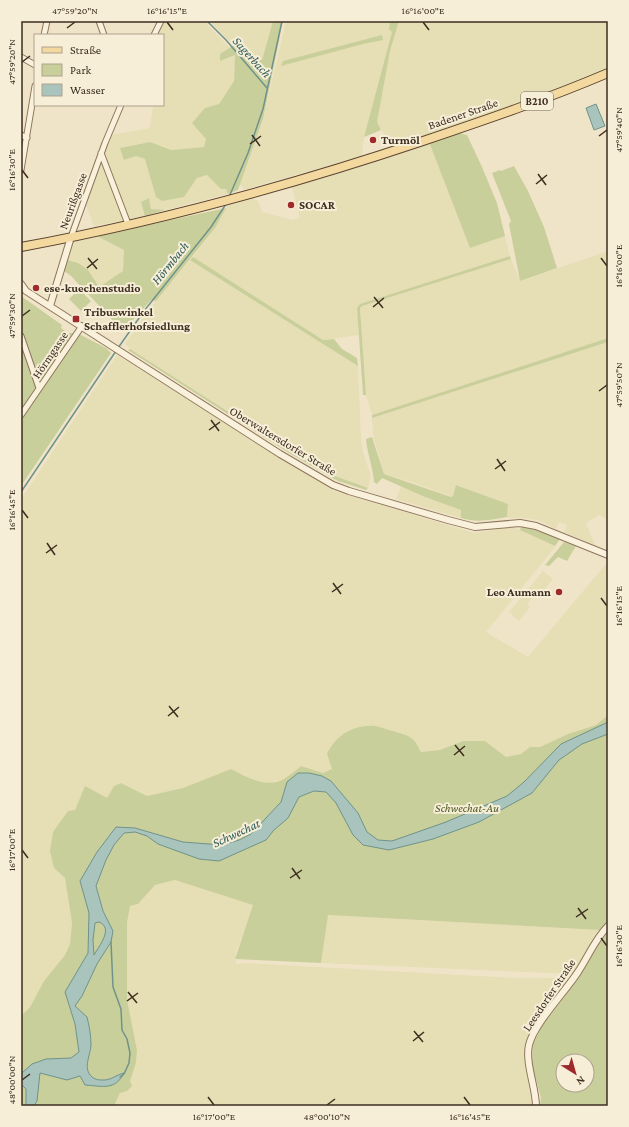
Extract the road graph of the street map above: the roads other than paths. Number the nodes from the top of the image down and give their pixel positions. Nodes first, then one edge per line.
1 (47, 21) edge
2 (99, 21) edge
3 (161, 21) edge
4 (44, 34) edge
5 (104, 34) edge
6 (154, 34) edge
7 (21, 57) edge
8 (34, 64) edge
9 (608, 73) edge
10 (34, 92) edge
11 (121, 106) edge
12 (21, 135) edge
13 (27, 138) junction
14 (101, 153) junction
15 (21, 170) edge
16 (128, 224) junction
17 (71, 237) junction
18 (21, 247) edge
19 (21, 286) edge
20 (50, 306) junction
21 (82, 326) junction
22 (21, 336) edge
23 (39, 388) junction
24 (21, 415) edge
25 (608, 556) edge
26 (608, 926) edge
27 (536, 1106) edge

1 - 4 street
2 - 5 street
3 - 6 street
7 - 8 street
9 - 16 main road, Badener Straße / B210
10 - 13 street
11 - 14 street, Neurißgasse
12 - 13 street
13 - 15 street
14 - 16 street
14 - 17 street, Neurißgasse
16 - 17 main road, B210
17 - 18 main road, B210
17 - 20 street, Neurißgasse
19 - 20 street, Oberwaltersdorfer Straße
20 - 21 street, Oberwaltersdorfer Straße
21 - 23 street, Hörmgasse
21 - 25 street, Oberwaltersdorfer Straße
22 - 23 street
23 - 24 street, Hörmgasse
26 - 27 street, Leesdorfer Straße

